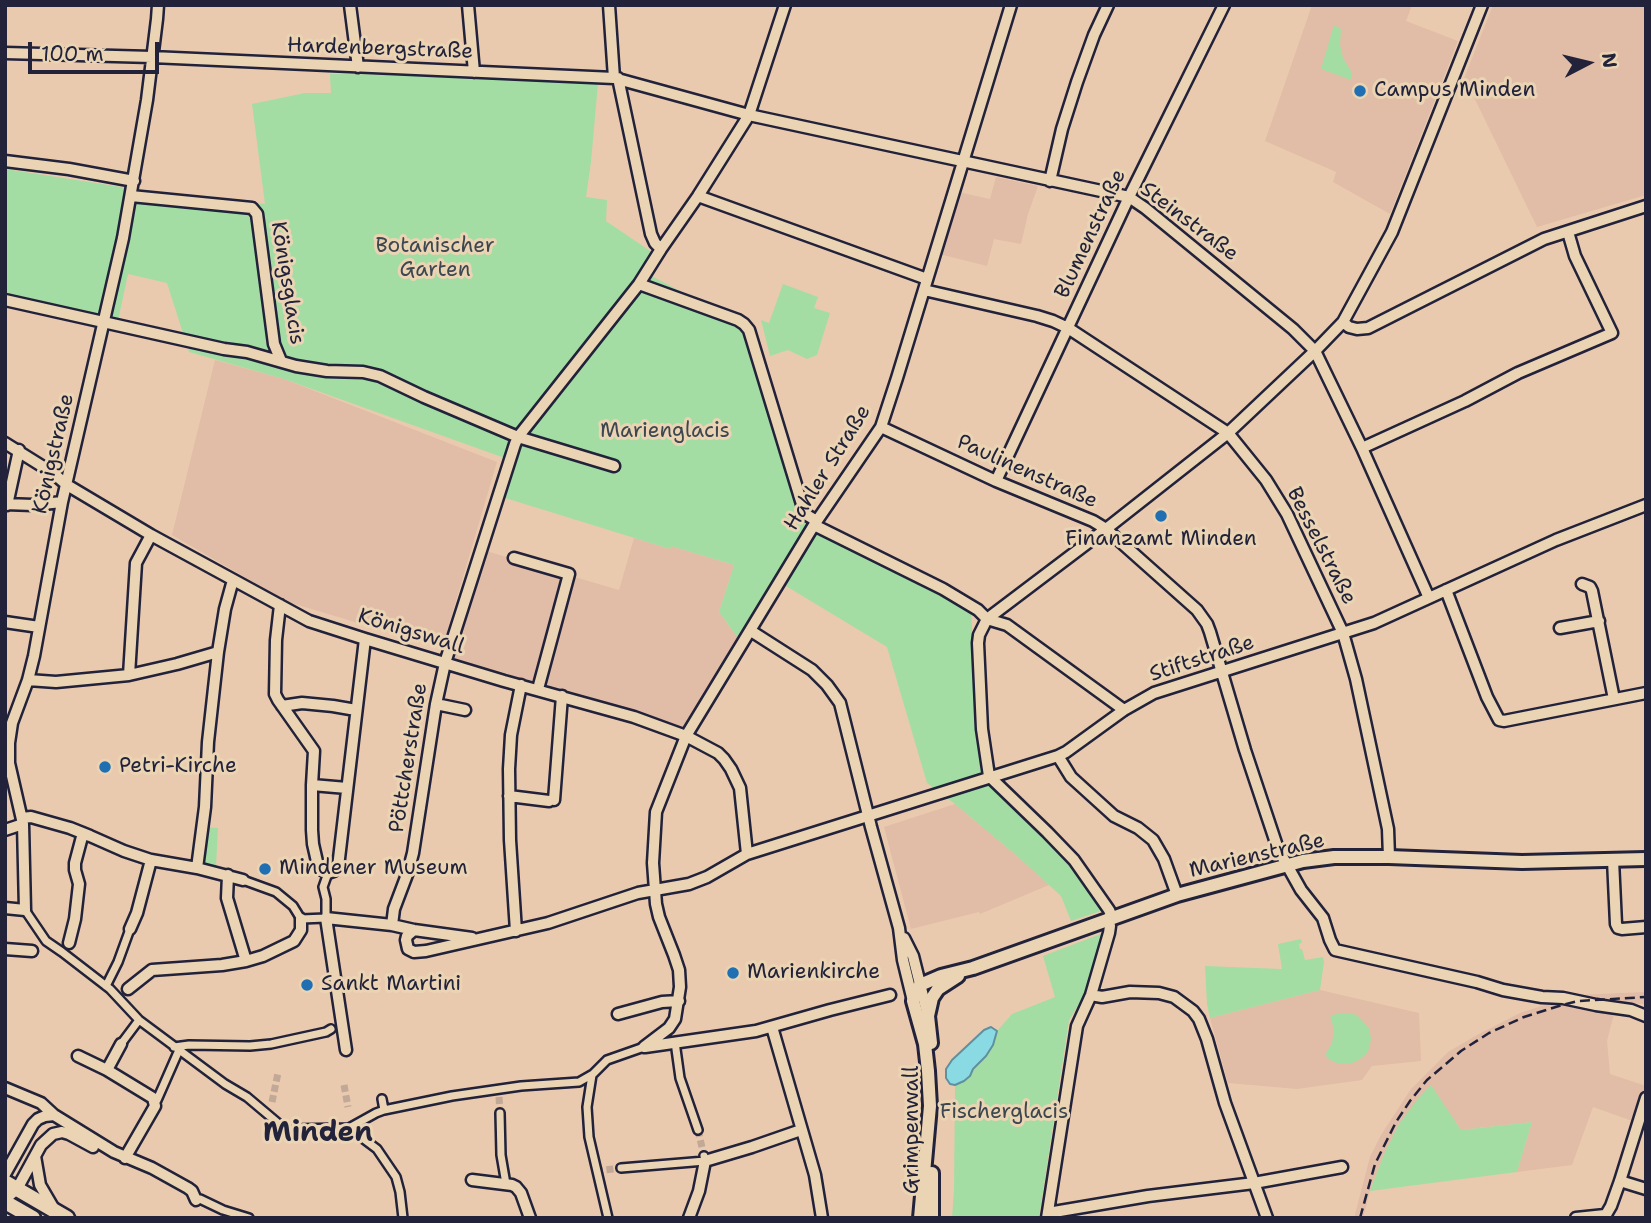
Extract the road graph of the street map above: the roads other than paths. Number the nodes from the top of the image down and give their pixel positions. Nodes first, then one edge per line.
1 (158, 5) edge
2 (350, 5) edge
3 (468, 5) edge
4 (609, 5) edge
5 (785, 5) edge
6 (1012, 5) edge
7 (1108, 5) edge
8 (1224, 5) edge
9 (1482, 5) edge
10 (5, 53) edge
11 (152, 57) junction
12 (358, 67) junction
13 (474, 72) junction
14 (616, 78) junction
15 (749, 115) junction
16 (5, 162) edge
17 (963, 162) junction
18 (134, 181) junction
19 (1050, 181) junction
20 (131, 196) junction
21 (698, 196) junction
22 (1129, 197) junction
23 (1646, 206) edge
24 (1568, 232) junction
25 (661, 249) junction
26 (927, 279) junction
27 (639, 284) junction
28 (924, 290) junction
29 (5, 300) edge
30 (104, 322) junction
31 (1343, 322) junction
32 (1068, 328) junction
33 (1315, 351) junction
34 (281, 361) junction
35 (881, 427) junction
36 (1228, 433) junction
37 (518, 437) junction
38 (5, 443) edge
39 (1362, 448) junction
40 (19, 450) junction
41 (614, 466) dead end
42 (996, 481) junction
43 (67, 485) junction
44 (62, 502) junction
45 (6, 505) edge
46 (1646, 505) edge
47 (816, 523) junction
48 (1106, 529) junction
49 (151, 535) junction
50 (514, 558) dead end
51 (233, 580) junction
52 (1583, 584) dead end
53 (1446, 590) junction
54 (1429, 598) junction
55 (280, 605) junction
56 (987, 619) junction
57 (1599, 621) junction
58 (5, 622) edge
59 (39, 627) junction
60 (1560, 628) dead end
61 (751, 631) junction
62 (1343, 633) junction
63 (365, 639) junction
64 (218, 652) junction
65 (445, 663) junction
66 (1222, 673) junction
67 (128, 675) junction
68 (28, 680) junction
69 (521, 685) junction
70 (538, 689) junction
71 (1646, 693) edge
72 (562, 696) junction
73 (1614, 699) junction
74 (436, 704) junction
75 (282, 706) junction
76 (356, 710) junction
77 (465, 710) dead end
78 (1124, 710) junction
79 (9, 722) edge
80 (686, 736) junction
81 (1058, 756) junction
82 (989, 776) junction
83 (312, 785) junction
84 (347, 788) junction
85 (509, 796) junction
86 (868, 815) junction
87 (22, 821) junction
88 (5, 830) edge
89 (83, 833) junction
90 (747, 854) junction
91 (1389, 857) junction
92 (1646, 859) edge
93 (151, 860) junction
94 (1613, 860) junction
95 (1286, 865) junction
96 (197, 868) junction
97 (327, 875) junction
98 (228, 876) junction
99 (243, 880) joint
100 (655, 890) junction
101 (1177, 895) junction
102 (5, 908) edge
103 (25, 910) junction
104 (326, 918) junction
105 (1110, 918) junction
106 (301, 919) junction
107 (392, 925) junction
108 (1646, 927) edge
109 (899, 928) junction
110 (130, 929) joint
111 (414, 930) junction
112 (516, 931) junction
113 (480, 939) junction
114 (46, 941) junction
115 (69, 943) dead end
116 (5, 949) edge
117 (32, 951) joint
118 (246, 961) junction
119 (974, 968) junction
120 (920, 985) junction
121 (106, 986) junction
122 (128, 989) joint
123 (890, 995) dead end
124 (1091, 995) junction
125 (118, 998) junction
126 (913, 1001) junction
127 (679, 1002) junction
128 (618, 1014) dead end
129 (928, 1016) junction
130 (1646, 1016) edge
131 (139, 1020) junction
132 (341, 1020) junction
133 (772, 1027) junction
134 (331, 1029) joint
135 (675, 1042) junction
136 (121, 1044) joint
137 (644, 1047) junction
138 (177, 1048) junction
139 (346, 1050) dead end
140 (78, 1056) dead end
141 (107, 1070) junction
142 (593, 1074) junction
143 (5, 1088) edge
144 (23, 1096) junction
145 (1646, 1098) edge
146 (382, 1099) dead end
147 (155, 1102) junction
148 (384, 1110) junction
149 (500, 1113) tunnel mouth
150 (54, 1115) junction
151 (38, 1119) junction
152 (349, 1128) junction
153 (698, 1130) tunnel mouth
154 (801, 1130) junction
155 (62, 1132) junction
156 (35, 1156) junction
157 (705, 1158) junction
158 (120, 1159) junction
159 (1342, 1167) dead end
160 (621, 1168) tunnel mouth
161 (5, 1174) edge
162 (472, 1180) dead end
163 (1620, 1181) junction
164 (1254, 1183) junction
165 (506, 1184) junction
166 (1646, 1189) edge
167 (8, 1192) edge
168 (196, 1200) joint
169 (62, 1215) edge
170 (1048, 1215) edge
171 (1604, 1216) edge
172 (33, 1218) edge
173 (249, 1218) edge
174 (403, 1218) edge
175 (530, 1218) edge
176 (608, 1218) edge
177 (689, 1218) edge
178 (822, 1218) edge
179 (920, 1218) edge
180 (932, 1218) edge
181 (1267, 1218) edge
182 (1576, 1218) edge

1 - 11 street, Königstraße
2 - 12 street
3 - 13 street
4 - 14 street
5 - 15 street
6 - 17 street, Hahler Straße
7 - 19 street
8 - 22 street, Blumenstraße
9 - 31 street
10 - 11 street, Hardenbergstraße
11 - 12 street, Hardenbergstraße
11 - 18 street, Königstraße
12 - 13 street, Hardenbergstraße
13 - 14 street, Hardenbergstraße
14 - 15 street, Hardenbergstraße
14 - 25 street
15 - 17 street, Steinstraße
15 - 21 street
16 - 18 street
17 - 19 street, Steinstraße
17 - 26 street, Hahler Straße
18 - 20 street, Königstraße
19 - 22 street, Steinstraße
20 - 30 street, Königstraße
20 - 34 street, Königsglacis
21 - 25 street
21 - 26 street
22 - 32 street, Blumenstraße
22 - 33 street, Steinstraße
23 - 24 street
24 - 31 street
24 - 39 street
25 - 27 street
26 - 28 street, Hahler Straße
27 - 37 street
27 - 47 street
28 - 32 street, Besselstraße
28 - 35 street, Hahler Straße
29 - 30 street
30 - 34 street
30 - 43 street, Königstraße
31 - 33 street
32 - 36 street, Besselstraße
32 - 42 street, Blumenstraße
33 - 36 street
33 - 39 street, Steinstraße
34 - 37 street, Königsglacis
35 - 42 street, Paulinenstraße
35 - 47 street, Hahler Straße
36 - 48 street
36 - 62 street, Besselstraße
37 - 41 street, Königsglacis
37 - 65 street, Pöttcherstraße
38 - 40 street, Königswall
39 - 54 street, Steinstraße
40 - 43 street, Königswall
40 - 45 street
42 - 48 street, Paulinenstraße
43 - 44 street, Königstraße
43 - 49 street, Königswall
44 - 45 street
44 - 59 street, Königstraße
46 - 53 street, Stiftstraße
47 - 56 street
47 - 61 street, Hahler Straße
48 - 56 street
48 - 66 street, Paulinenstraße
49 - 51 street, Königswall
49 - 67 street
50 - 70 street
51 - 55 street, Königswall
51 - 64 street
52 - 57 street
53 - 54 street, Stiftstraße
53 - 73 street
54 - 62 street, Stiftstraße
55 - 63 street, Königswall
55 - 75 street
56 - 78 street
56 - 82 street
57 - 60 street
57 - 73 street
58 - 59 street
59 - 68 street, Königstraße
61 - 80 street, Hahler Straße
61 - 86 street
62 - 66 street, Stiftstraße
62 - 91 street, Besselstraße
63 - 65 street, Königswall
63 - 76 street
64 - 67 street
64 - 96 street
65 - 69 street, Königswall
65 - 74 street, Pöttcherstraße
66 - 78 street, Stiftstraße
66 - 95 street, Paulinenstraße
67 - 68 street
68 - 79 street, Königstraße
69 - 70 street, Königswall
69 - 85 street
70 - 72 street, Königswall
71 - 73 street
72 - 80 street, Königswall
72 - 85 street
74 - 77 street
74 - 107 street, Pöttcherstraße
75 - 76 street
75 - 83 street
76 - 84 street
78 - 81 street, Stiftstraße
79 - 87 street, Königstraße
80 - 90 street, Königswall
80 - 100 street, Hahler Straße
81 - 82 street, Stiftstraße
81 - 101 street
82 - 86 street, Stiftstraße
82 - 105 street
83 - 84 street
83 - 97 street
84 - 97 street
85 - 112 street
86 - 90 street, Stiftstraße
86 - 109 street
87 - 88 street
87 - 89 street
87 - 103 street, Königstraße
89 - 93 street
89 - 115 street
90 - 100 street, Stiftstraße
91 - 94 street, Marienstraße
91 - 95 street, Marienstraße
92 - 94 street, Marienstraße
93 - 96 street
93 - 110 street
94 - 108 street
95 - 101 street, Marienstraße
95 - 130 street, Paulinenstraße
96 - 98 street
97 - 104 street
98 - 99 street
98 - 118 street
99 - 106 street
100 - 112 street, Stiftstraße
100 - 127 street, Hahler Straße
101 - 105 street, Marienstraße
102 - 103 street
103 - 114 street
104 - 106 street
104 - 107 street
104 - 132 street
105 - 119 street, Marienstraße
105 - 124 street
106 - 118 street
107 - 111 street
109 - 120 street, Grimpenwall
109 - 126 street
110 - 121 street
111 - 113 street
111 - 113 street, Stiftstraße
112 - 113 street, Stiftstraße
114 - 117 street
114 - 121 street
116 - 117 street
118 - 122 street
119 - 120 street, Marienstraße
119 - 129 street, Marienstraße
120 - 126 street
120 - 129 street, Grimpenwall
121 - 125 street
122 - 125 street
123 - 133 street
124 - 164 street
124 - 170 street
125 - 131 street
126 - 179 street, Grimpenwall
127 - 128 street
127 - 137 street
129 - 180 street, Grimpenwall
131 - 136 street
131 - 138 street
132 - 134 street
132 - 139 street
133 - 135 street
133 - 154 street
134 - 138 street
135 - 137 street
135 - 153 street
136 - 141 street
137 - 142 street
138 - 147 street
138 - 152 street
140 - 141 street
141 - 147 street
142 - 148 street
142 - 176 street
143 - 144 street
144 - 150 street
144 - 151 street
145 - 163 street
146 - 148 street
147 - 158 street
148 - 152 street
149 - 165 street
150 - 151 street
150 - 155 street
150 - 158 street
151 - 161 street
152 - 174 street
154 - 157 street
154 - 178 street
155 - 156 street
155 - 158 street
156 - 167 street
156 - 169 street
157 - 160 street
157 - 177 street
158 - 168 street
159 - 164 street
162 - 165 street
163 - 166 street
163 - 171 street
164 - 170 street
164 - 181 street
165 - 175 street
167 - 169 main road
167 - 172 main road
168 - 173 street
171 - 182 street

